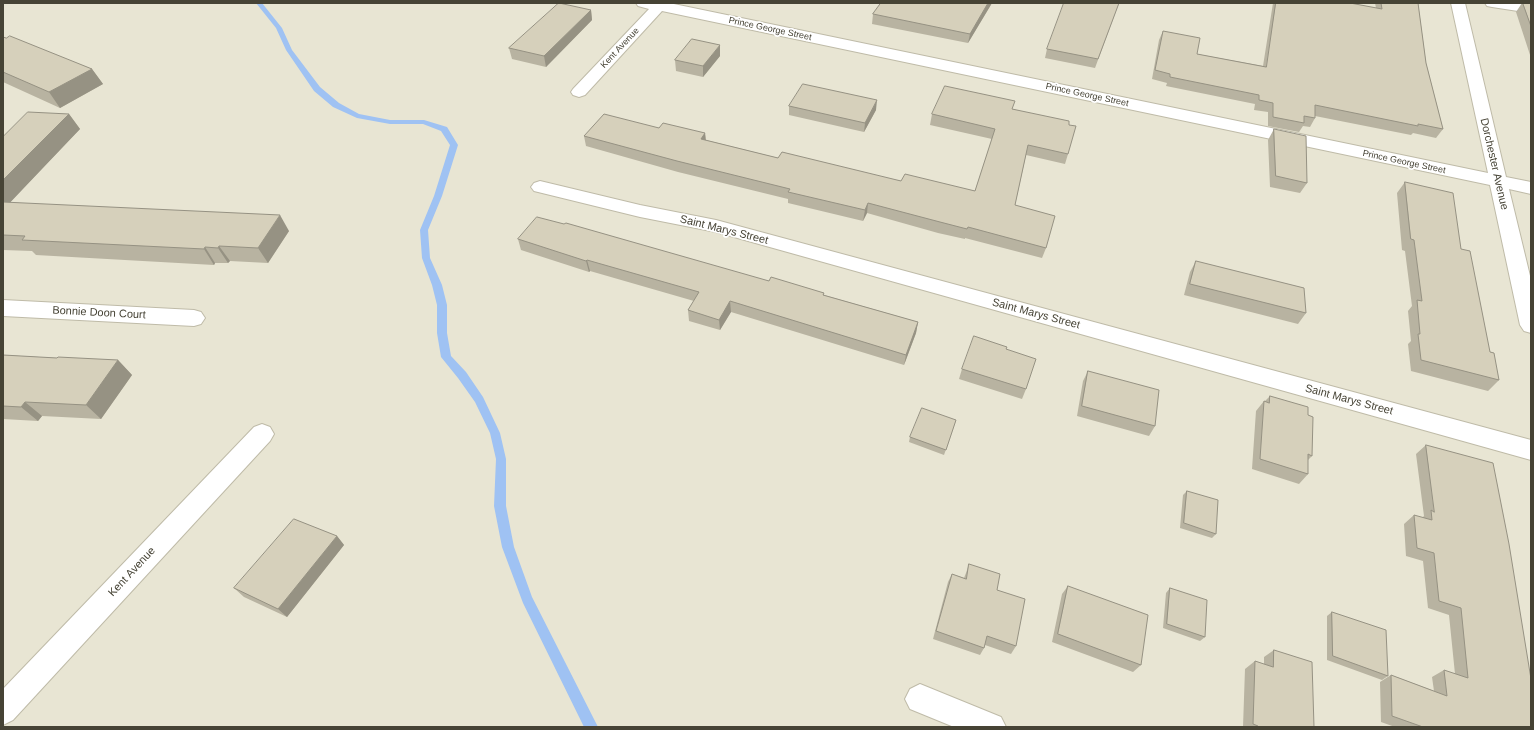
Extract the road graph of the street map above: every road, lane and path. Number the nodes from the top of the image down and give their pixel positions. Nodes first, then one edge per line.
1 (1458, 3) edge
2 (1492, 3) edge
3 (654, 4) edge
4 (1531, 10) edge
5 (579, 92) dead end
6 (1498, 181) junction
7 (540, 187) dead end
8 (1531, 188) edge
9 (3, 308) edge
10 (194, 318) dead end
11 (1531, 325) edge
12 (262, 434) dead end
13 (1531, 450) edge
14 (920, 699) dead end
15 (3, 710) edge
16 (991, 727) edge

1 - 6 street, Dorchester Avenue
2 - 4 street
3 - 5 street, Kent Avenue
3 - 6 street, Prince George Street
6 - 8 street, Prince George Street
6 - 11 street, Dorchester Avenue
7 - 13 street, Saint Marys Street
9 - 10 street, Bonnie Doon Court
12 - 15 street, Kent Avenue
14 - 16 street

